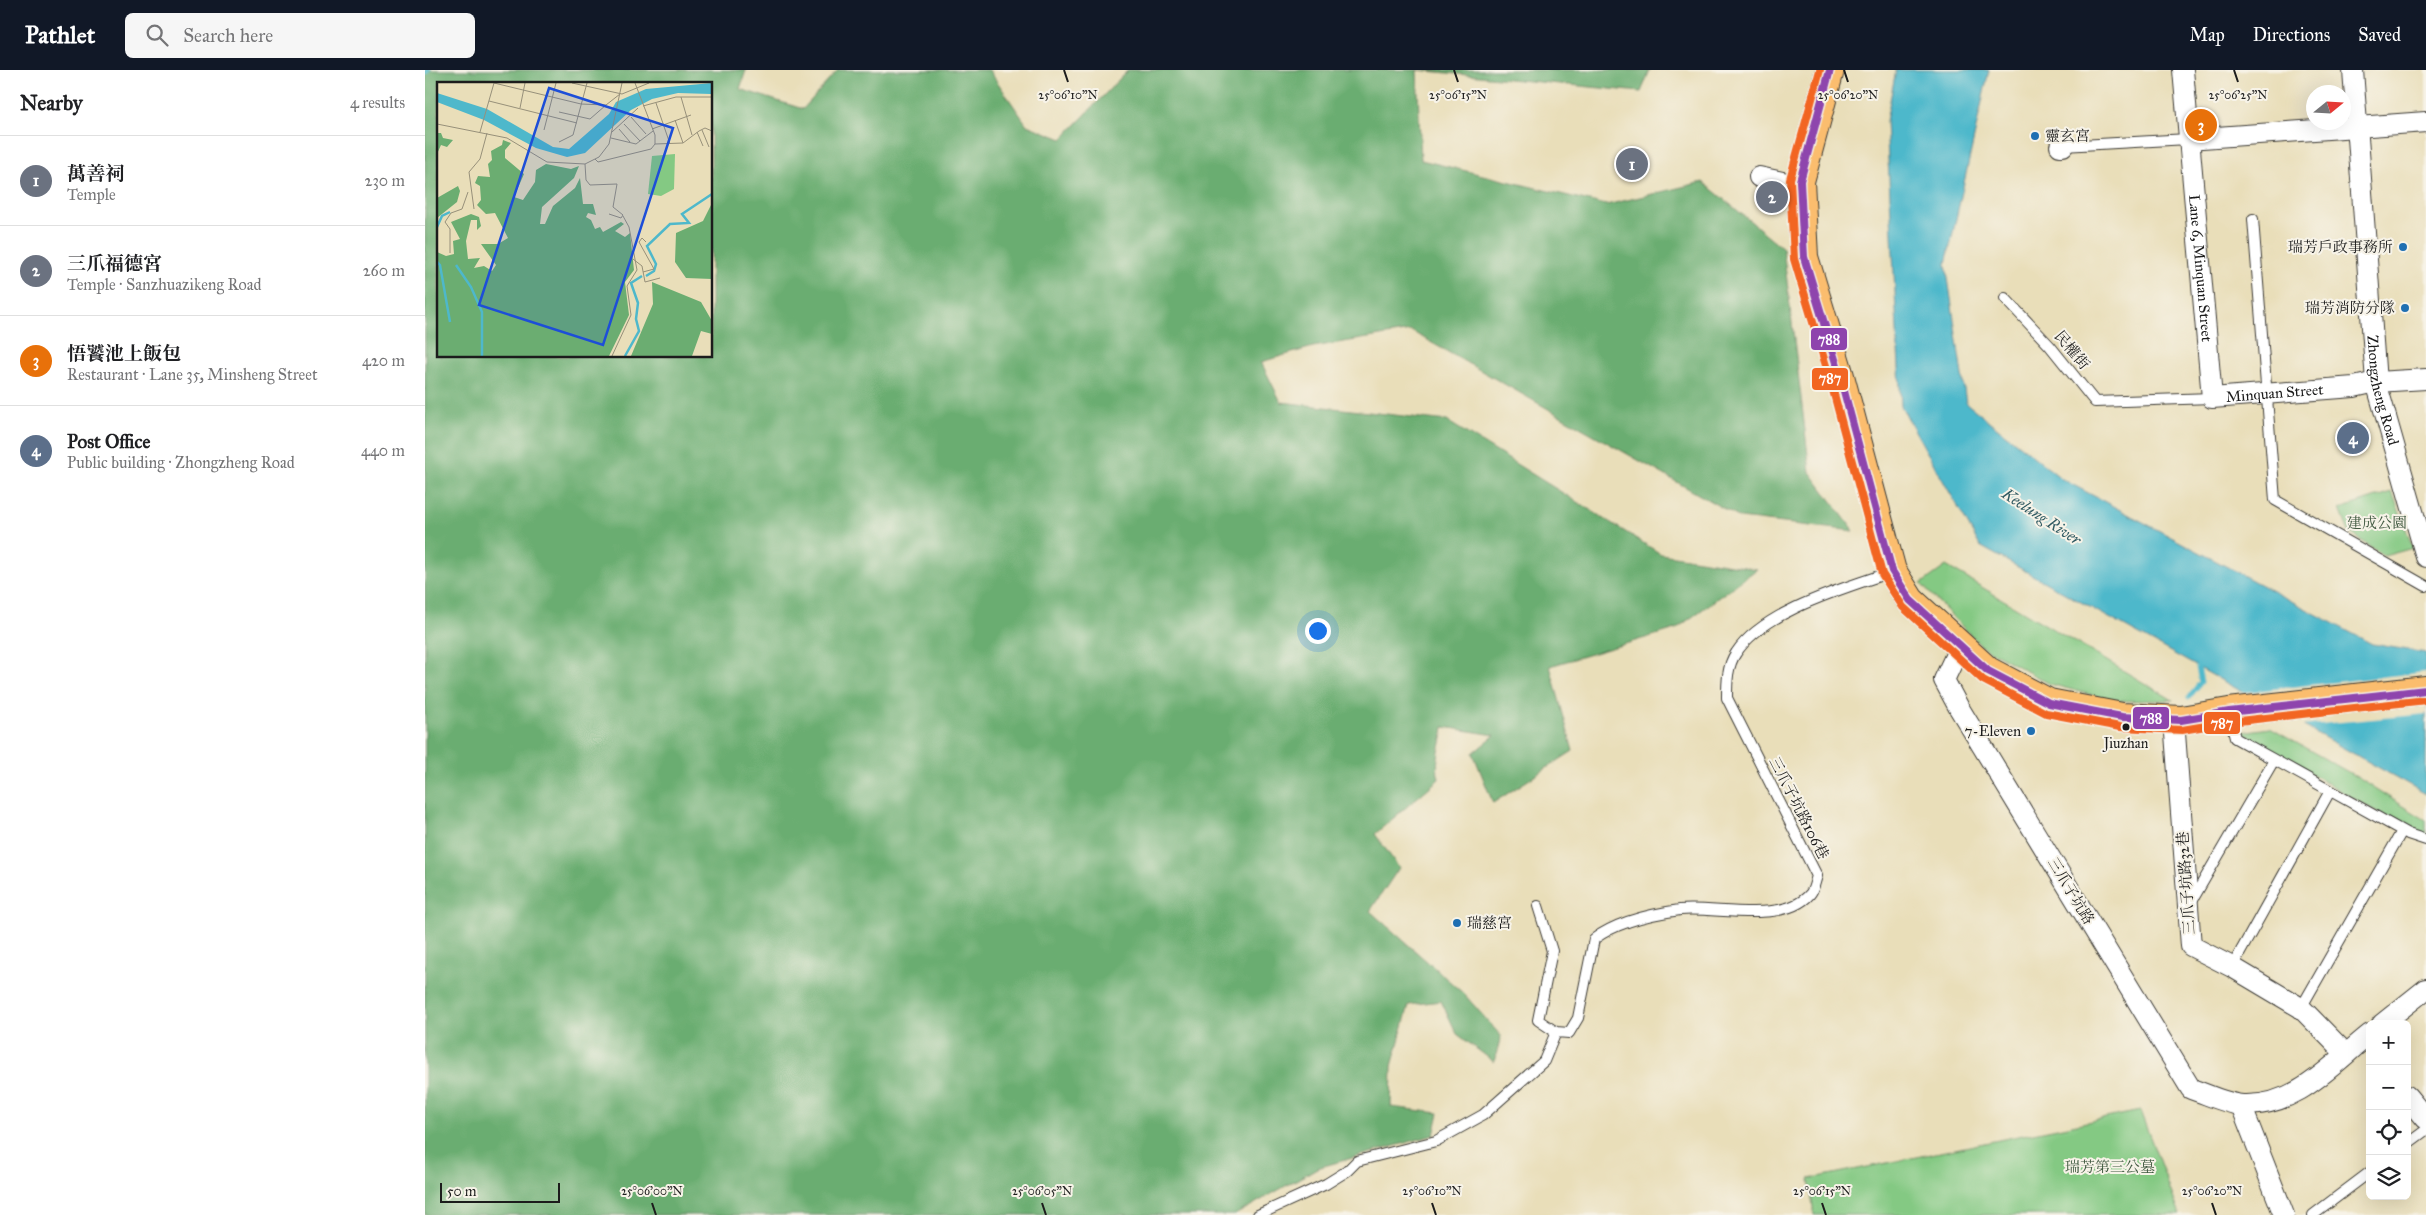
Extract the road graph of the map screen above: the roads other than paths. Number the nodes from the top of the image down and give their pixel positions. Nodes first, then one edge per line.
1 (1830, 70) edge
2 (2183, 70) edge
3 (2353, 70) edge
4 (2426, 122) edge
5 (2358, 128) junction
6 (2188, 140) junction
7 (2061, 146) dead end
8 (1759, 176) dead end
9 (1801, 186) junction
10 (2253, 219) dead end
11 (2005, 298) dead end
12 (2426, 379) edge
13 (2376, 382) junction
14 (2267, 394) junction
15 (2212, 398) junction
16 (2426, 557) edge
17 (1892, 571) junction
18 (2426, 586) edge
19 (1960, 646) junction
20 (2426, 690) edge
21 (2229, 712) junction
22 (2174, 720) junction
23 (2274, 760) junction
24 (2330, 791) junction
25 (2402, 831) junction
26 (2426, 840) edge
27 (1538, 906) dead end
28 (2188, 908) junction
29 (2232, 967) junction
30 (2426, 988) edge
31 (2301, 1008) junction
32 (2387, 1020) edge
33 (1556, 1032) junction
34 (2366, 1042) edge
35 (2345, 1052) junction
36 (2411, 1101) edge
37 (2241, 1105) junction
38 (2426, 1119) edge
39 (2426, 1130) edge
40 (2411, 1141) edge
41 (2366, 1175) edge
42 (1258, 1215) edge
43 (2284, 1215) edge
44 (2313, 1215) edge

1 - 9 main road
2 - 6 street, Lane 6, Minquan Street
3 - 5 street, Zhongzheng Road
4 - 5 street
5 - 6 street
5 - 13 street, Zhongzheng Road
6 - 7 lane
6 - 15 street, Lane 6, Minquan Street
8 - 9 street
9 - 17 main road
10 - 14 lane
11 - 15 lane, Minquan Street
12 - 13 street, Minquan Street
13 - 14 street, Minquan Street
13 - 16 street, Zhongzheng Road
14 - 15 street, Minquan Street
14 - 18 lane
17 - 19 main road
17 - 33 lane, 三爪子坑路106巷
19 - 22 main road
19 - 37 street, 三爪子坑路
20 - 21 main road
21 - 22 main road
21 - 23 lane
22 - 28 street, 三爪子坑路32巷
23 - 24 lane
23 - 28 lane
24 - 25 lane
24 - 29 lane
25 - 26 lane
25 - 31 lane
27 - 33 lane
28 - 29 street, 三爪子坑路32巷
29 - 31 street, 三爪子坑路32巷
30 - 32 street
31 - 35 street, 三爪子坑路32巷
33 - 42 lane
34 - 35 street, 三爪子坑路
35 - 37 street, 三爪子坑路
36 - 38 street
37 - 43 street
39 - 40 lane
41 - 44 lane

